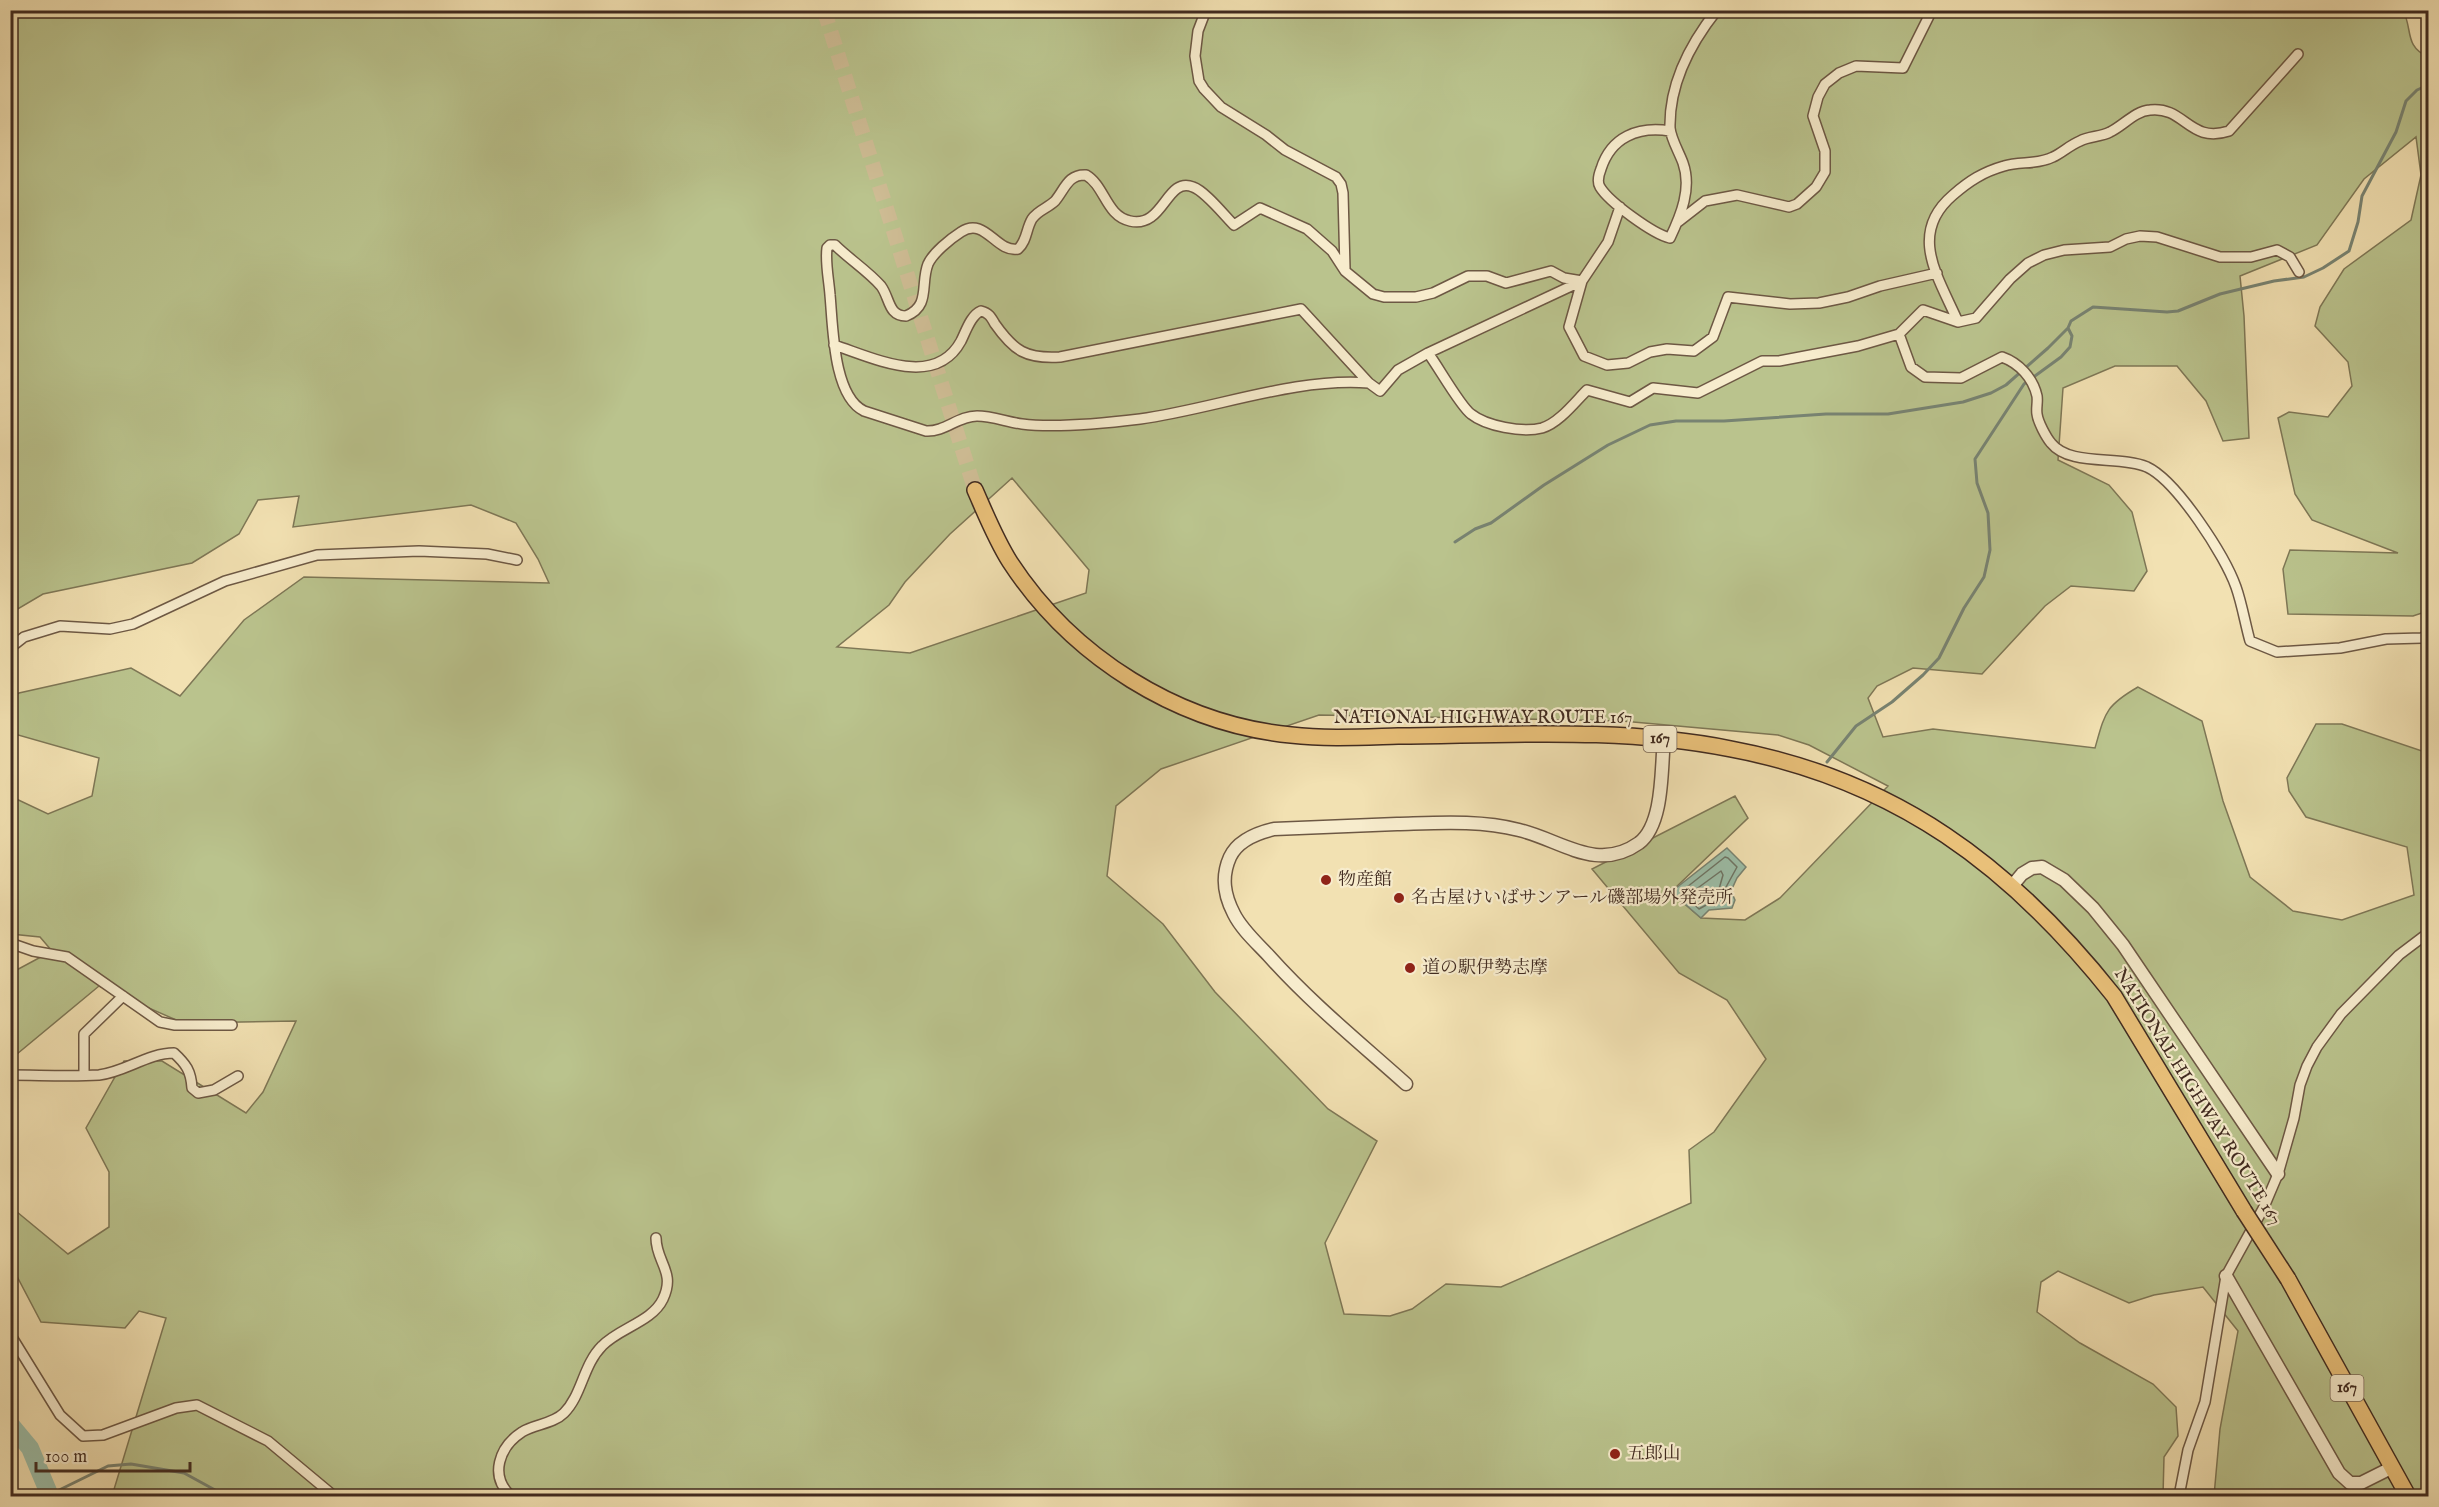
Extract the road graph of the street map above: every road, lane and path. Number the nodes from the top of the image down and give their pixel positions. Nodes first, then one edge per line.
1 (1206, 10) edge
2 (1716, 10) edge
3 (1929, 16) dead end
4 (2298, 54) dead end
5 (1670, 131) junction
6 (1620, 207) junction
7 (1678, 222) junction
8 (1345, 271) junction
9 (2299, 272) dead end
10 (1937, 273) junction
11 (1581, 281) junction
12 (1958, 322) junction
13 (1899, 334) junction
14 (834, 345) junction
15 (1428, 353) junction
16 (1369, 383) junction
17 (975, 490) tunnel mouth
18 (517, 560) dead end
19 (2428, 634) edge
20 (10, 648) edge
21 (1664, 740) junction
22 (2012, 886) junction
23 (2428, 933) edge
24 (10, 943) edge
25 (123, 996) junction
26 (232, 1025) dead end
27 (10, 1075) edge
28 (84, 1075) junction
29 (238, 1076) dead end
30 (1406, 1084) dead end
31 (2278, 1174) junction
32 (656, 1238) dead end
33 (2226, 1276) junction
34 (10, 1334) edge
35 (2391, 1468) junction
36 (334, 1497) edge
37 (511, 1497) edge
38 (2179, 1497) edge
39 (2408, 1497) edge

1 - 8 street
2 - 5 street
3 - 7 street
4 - 10 street
5 - 6 street
5 - 7 street
6 - 7 street
6 - 11 street
8 - 11 street
8 - 14 street
9 - 12 street
10 - 11 street
10 - 12 street
11 - 15 street
12 - 13 street
13 - 15 street
13 - 19 street
14 - 16 street
14 - 16 street
15 - 16 street
17 - 21 highway, NATIONAL HIGHWAY ROUTE 167 / 167
18 - 20 street
21 - 22 highway, NATIONAL HIGHWAY ROUTE 167 / 167
21 - 30 street
22 - 31 street
22 - 35 highway, NATIONAL HIGHWAY ROUTE 167 / 167, bridge
23 - 31 street
24 - 25 street
25 - 26 street
25 - 28 street
27 - 28 street
28 - 29 street
31 - 33 street
32 - 37 street
33 - 35 street
33 - 38 street
34 - 36 street
35 - 39 highway, NATIONAL HIGHWAY ROUTE 167 / 167

